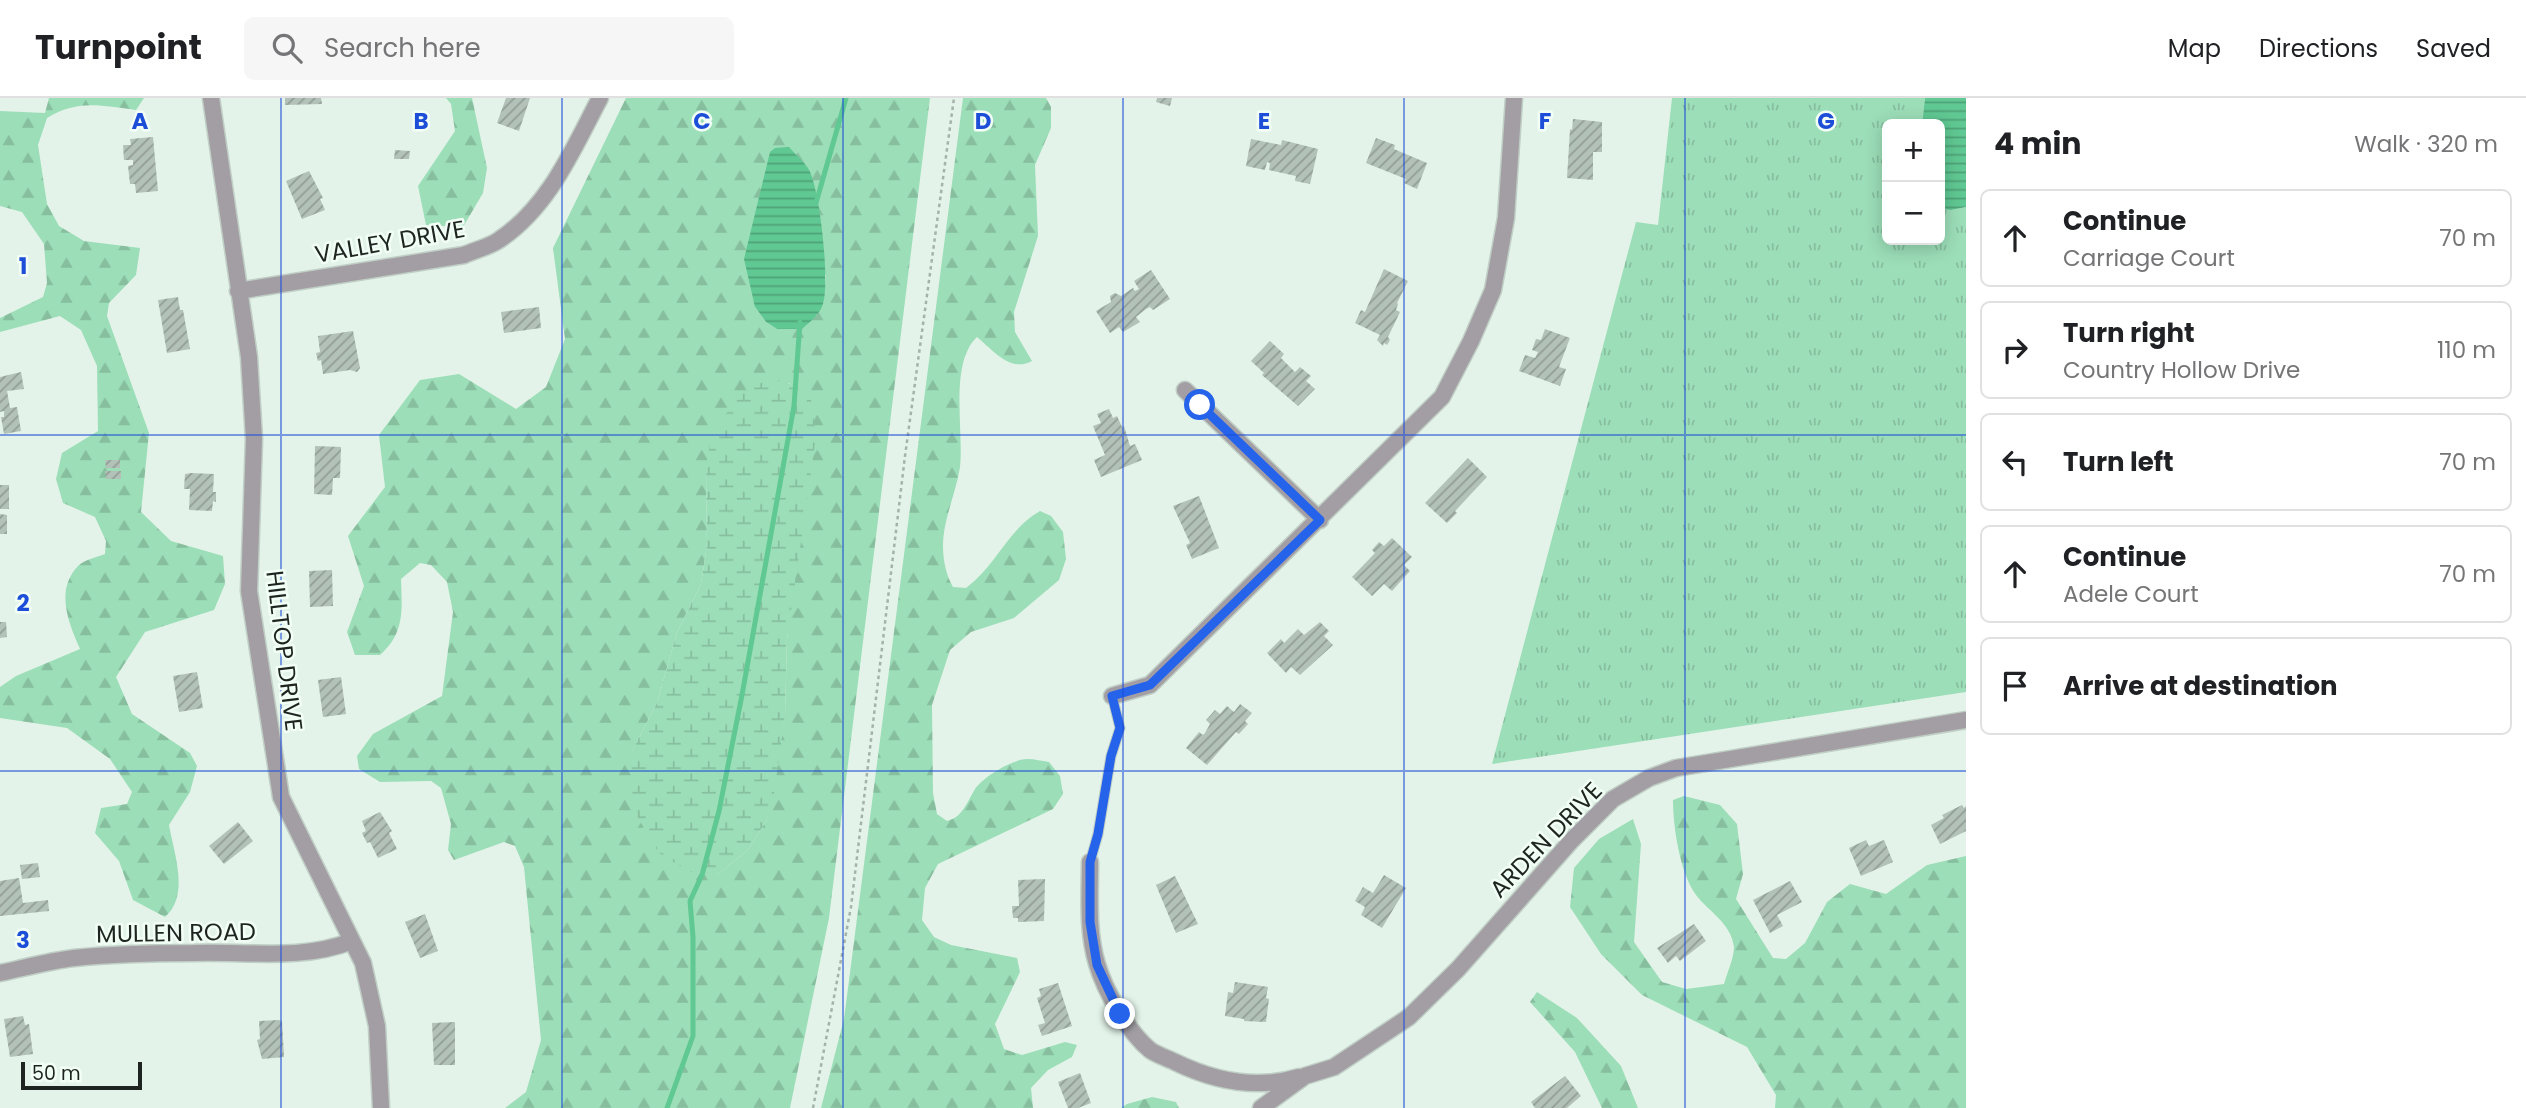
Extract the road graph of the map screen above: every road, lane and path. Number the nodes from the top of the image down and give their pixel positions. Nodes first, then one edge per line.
1 (211, 98) edge
2 (600, 98) edge
3 (954, 98) edge
4 (1514, 98) edge
5 (238, 291) junction
6 (1185, 390) dead end
7 (1320, 520) junction
8 (1112, 696) joint
9 (1966, 720) edge
10 (1090, 862) joint
11 (352, 941) junction
12 (0, 973) edge
13 (1305, 1076) junction
14 (381, 1108) edge
15 (813, 1108) edge
16 (1261, 1108) edge

1 - 5 street, HILLTOP DRIVE
2 - 5 street, VALLEY DRIVE
3 - 15 path
4 - 7 street
5 - 11 street, HILLTOP DRIVE
6 - 7 street
7 - 8 street
8 - 10 lane
9 - 13 street, ARDEN DRIVE
10 - 13 street
11 - 12 street, MULLEN ROAD
11 - 14 street, HILLTOP DRIVE
13 - 16 street, ARDEN DRIVE

